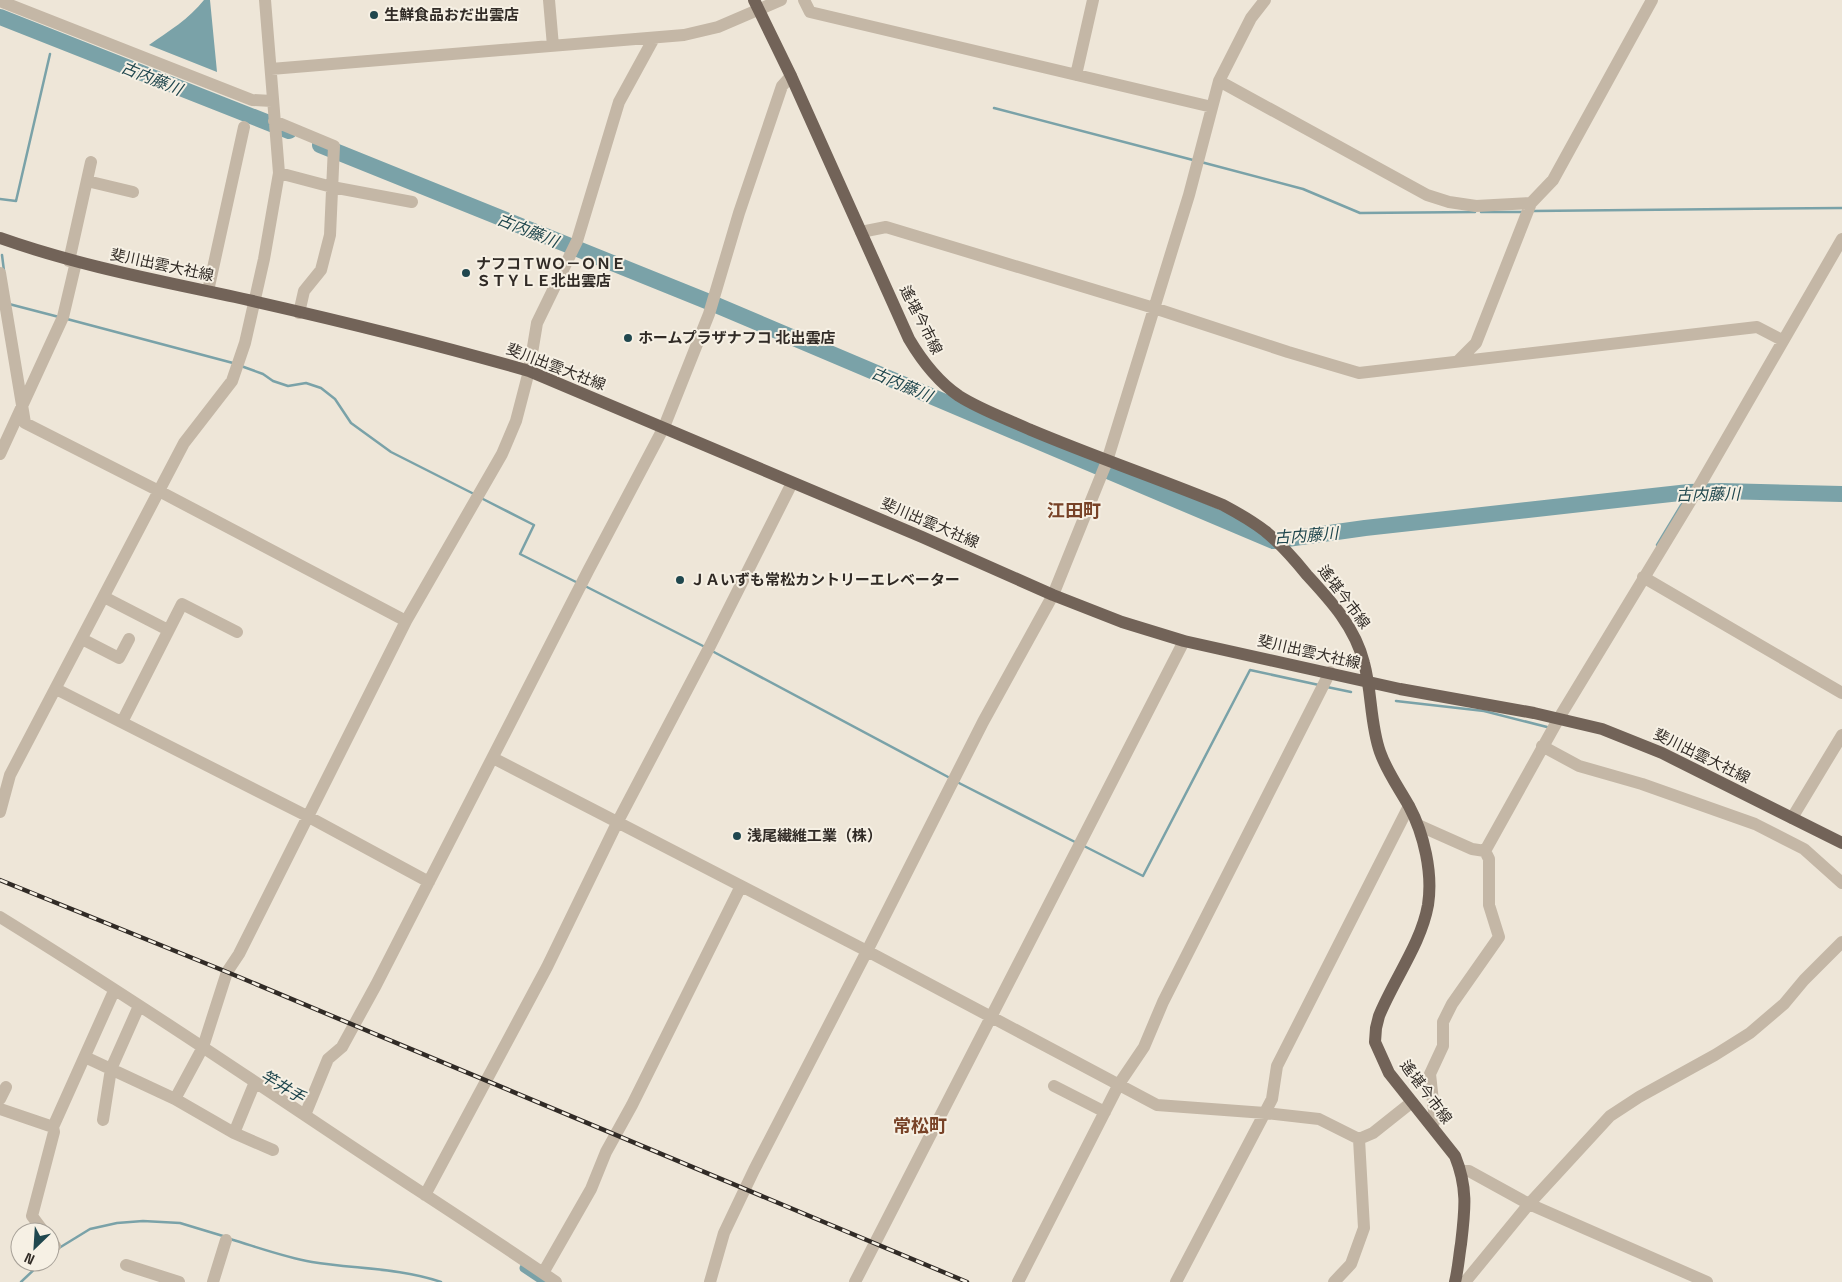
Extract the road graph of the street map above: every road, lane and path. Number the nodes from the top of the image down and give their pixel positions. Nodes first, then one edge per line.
1 (265, 0) edge
2 (549, 0) edge
3 (781, 0) edge
4 (804, 0) edge
5 (1093, 0) edge
6 (1265, 0) edge
7 (1652, 0) edge
8 (0, 1) edge
9 (756, 5) edge
10 (654, 38) junction
11 (553, 46) junction
12 (271, 69) junction
13 (1076, 75) junction
14 (791, 76) junction
15 (1219, 81) junction
16 (272, 101) junction
17 (1212, 107) junction
18 (274, 121) junction
19 (244, 127) dead end
20 (91, 162) dead end
21 (279, 174) junction
22 (87, 181) junction
23 (332, 187) junction
24 (133, 192) dead end
25 (412, 202) dead end
26 (1531, 203) junction
27 (861, 232) junction
28 (1842, 239) edge
29 (1, 240) edge
30 (73, 262) junction
31 (0, 273) edge
32 (208, 292) junction
33 (254, 302) junction
34 (1154, 308) junction
35 (299, 313) junction
36 (1782, 340) junction
37 (1458, 361) junction
38 (528, 371) junction
39 (22, 404) junction
40 (664, 427) junction
41 (0, 454) edge
42 (1107, 461) junction
43 (792, 483) junction
44 (159, 491) junction
45 (1643, 577) junction
46 (1054, 595) junction
47 (104, 597) junction
48 (406, 621) junction
49 (168, 630) junction
50 (237, 632) dead end
51 (82, 639) junction
52 (129, 639) dead end
53 (1184, 641) junction
54 (1330, 672) junction
55 (1369, 682) junction
56 (56, 688) junction
57 (1842, 693) edge
58 (1558, 718) junction
59 (122, 722) junction
60 (1842, 735) edge
61 (1542, 746) junction
62 (493, 758) junction
63 (1409, 806) junction
64 (0, 812) edge
65 (307, 816) junction
66 (1792, 818) junction
67 (617, 823) junction
68 (1418, 825) junction
69 (1842, 843) edge
70 (1485, 851) junction
71 (430, 882) junction
72 (1842, 882) edge
73 (741, 886) junction
74 (0, 918) edge
75 (1842, 942) edge
76 (867, 952) junction
77 (114, 991) junction
78 (139, 1006) junction
79 (991, 1017) junction
80 (202, 1047) junction
81 (85, 1057) junction
82 (111, 1069) junction
83 (255, 1082) junction
84 (1119, 1084) junction
85 (1054, 1086) dead end
86 (6, 1087) dead end
87 (0, 1099) edge
88 (175, 1099) junction
89 (1412, 1102) junction
90 (0, 1109) edge
91 (1104, 1112) junction
92 (1266, 1113) junction
93 (305, 1115) junction
94 (103, 1120) dead end
95 (1432, 1126) junction
96 (53, 1127) junction
97 (234, 1134) junction
98 (1359, 1139) junction
99 (273, 1150) dead end
100 (1461, 1171) junction
101 (425, 1195) junction
102 (1529, 1204) junction
103 (36, 1222) edge
104 (226, 1240) dead end
105 (126, 1265) dead end
106 (543, 1273) junction
107 (179, 1282) edge
108 (213, 1282) edge
109 (556, 1282) edge
110 (710, 1282) edge
111 (855, 1282) edge
112 (1018, 1282) edge
113 (1176, 1282) edge
114 (1334, 1282) edge
115 (1455, 1282) edge
116 (1465, 1282) edge
117 (1707, 1282) edge

1 - 12 street
2 - 11 street
3 - 9 street
4 - 13 street
5 - 13 street
6 - 15 street
7 - 26 street
8 - 16 street
9 - 10 street
9 - 14 main road, 遙堪今市線
10 - 11 street
10 - 38 street
11 - 12 street
12 - 16 street
13 - 17 street
14 - 27 main road, 遙堪今市線
14 - 40 street
15 - 17 street
15 - 26 street
16 - 18 street
17 - 34 street
18 - 21 street
18 - 23 street
19 - 32 street
20 - 22 street
21 - 23 street
21 - 33 street
22 - 24 street
22 - 30 street
23 - 25 street
23 - 35 street
26 - 37 street
27 - 34 street
27 - 42 main road, 遙堪今市線
28 - 36 street
29 - 30 main road, 斐川出雲大社線
30 - 32 main road, 斐川出雲大社線
30 - 39 street
31 - 39 street
32 - 33 main road, 斐川出雲大社線
33 - 35 main road, 斐川出雲大社線
33 - 44 street
34 - 37 street
34 - 42 street
35 - 38 main road, 斐川出雲大社線
36 - 37 street
36 - 45 street
38 - 40 main road, 斐川出雲大社線
38 - 48 street
39 - 41 street
39 - 44 street
40 - 43 main road, 斐川出雲大社線
40 - 62 street
42 - 46 street
42 - 55 main road, 遙堪今市線
43 - 46 main road, 斐川出雲大社線
43 - 67 street
44 - 47 street
44 - 48 street
45 - 57 street
45 - 58 street
46 - 53 main road, 斐川出雲大社線
46 - 76 street
47 - 49 street
47 - 51 street
48 - 65 street
49 - 50 street
49 - 59 street
51 - 52 street
51 - 56 street
53 - 54 main road, 斐川出雲大社線
53 - 79 street
54 - 55 main road, 斐川出雲大社線
54 - 84 street
55 - 58 main road, 斐川出雲大社線
55 - 63 main road, 遙堪今市線
56 - 59 street
56 - 64 street
58 - 61 street
58 - 66 main road, 斐川出雲大社線
59 - 65 street
60 - 66 street
61 - 70 street
61 - 72 street
62 - 67 street
62 - 71 street
63 - 68 main road, 遙堪今市線
63 - 92 street
65 - 71 street
65 - 80 street
66 - 69 main road, 斐川出雲大社線
67 - 73 street
67 - 101 street
68 - 70 street
68 - 89 main road, 遙堪今市線
70 - 95 street
71 - 93 street
73 - 76 street
73 - 106 street
74 - 77 street
75 - 102 street
76 - 79 street
76 - 110 street
77 - 78 street
77 - 81 street
78 - 80 street
78 - 82 street
79 - 84 street
79 - 111 street
80 - 83 street
80 - 88 street
81 - 82 street
81 - 96 street
82 - 88 street
82 - 94 street
83 - 93 street
83 - 97 street
84 - 91 street
84 - 92 street
85 - 91 street
86 - 87 street
88 - 97 street
89 - 95 main road, 遙堪今市線
89 - 98 street
90 - 96 street
91 - 112 street
92 - 98 street
92 - 113 street
93 - 101 street
95 - 100 main road, 遙堪今市線
96 - 103 street
97 - 99 street
98 - 114 street
100 - 102 street
100 - 115 main road, 遙堪今市線
101 - 106 street
102 - 116 street
102 - 117 street
104 - 108 street
105 - 107 street
106 - 109 street

